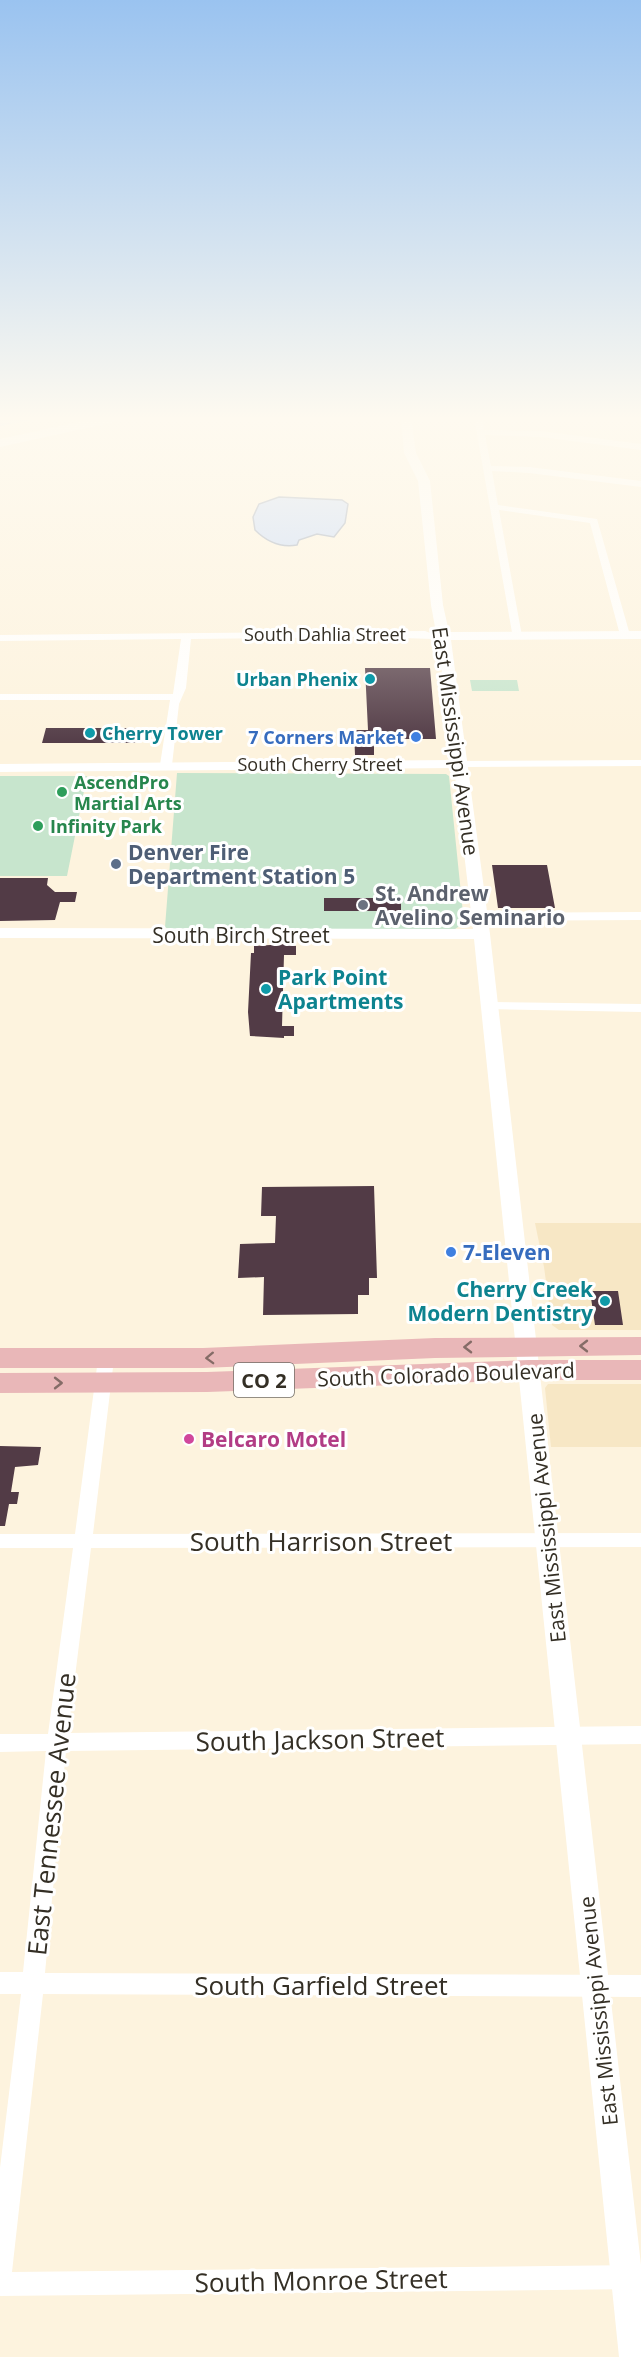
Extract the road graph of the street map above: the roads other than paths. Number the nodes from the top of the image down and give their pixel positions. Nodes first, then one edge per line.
1 (429, 527) edge
2 (498, 527) edge
3 (596, 527) edge
4 (0, 633) edge
5 (625, 635) junction
6 (641, 635) edge
7 (186, 636) junction
8 (439, 636) junction
9 (517, 636) junction
10 (0, 638) edge
11 (0, 697) edge
12 (177, 697) junction
13 (641, 763) edge
14 (460, 764) junction
15 (166, 765) junction
16 (0, 768) edge
17 (480, 916) junction
18 (641, 916) edge
19 (0, 933) edge
20 (482, 934) junction
21 (490, 1006) junction
22 (641, 1008) edge
23 (641, 1346) edge
24 (0, 1358) edge
25 (527, 1358) junction
26 (641, 1370) edge
27 (104, 1371) junction
28 (0, 1383) edge
29 (641, 1540) edge
30 (0, 1541) edge
31 (547, 1541) junction
32 (82, 1542) junction
33 (568, 1735) junction
34 (641, 1735) edge
35 (0, 1743) edge
36 (57, 1743) junction
37 (0, 1983) edge
38 (33, 1983) junction
39 (641, 1986) edge
40 (595, 1987) junction
41 (0, 2271) edge
42 (634, 2277) edge
43 (0, 2284) edge
44 (635, 2357) edge

1 - 8 street, East Mississippi Avenue
2 - 9 street
3 - 5 street
4 - 7 street, South Dahlia Street
5 - 6 street, South Dahlia Street
5 - 9 street, South Dahlia Street
7 - 8 street, South Dahlia Street
7 - 10 street, South Dahlia Street
7 - 12 street
8 - 9 street, South Dahlia Street
8 - 14 street, East Mississippi Avenue
11 - 12 street
12 - 15 street
13 - 14 street, South Cherry Street
14 - 15 street, South Cherry Street
14 - 17 street, East Mississippi Avenue
15 - 16 street, South Cherry Street
17 - 18 street
17 - 20 street, East Mississippi Avenue
19 - 20 street, South Birch Street
20 - 21 street, East Mississippi Avenue
21 - 22 street
21 - 25 street, East Mississippi Avenue
23 -> 25 main road, South Colorado Boulevard / CO 2
24 - 27 main road, South Colorado Boulevard / CO 2
25 - 26 main road, South Colorado Boulevard / CO 2
25 - 27 main road, South Colorado Boulevard / CO 2
25 - 31 street, East Mississippi Avenue
28 -> 27 main road, South Colorado Boulevard / CO 2
27 - 32 street, East Tennessee Avenue
29 - 31 street, South Harrison Street
30 - 32 street, South Harrison Street
31 - 32 street, South Harrison Street
31 - 33 street, East Mississippi Avenue
32 - 36 street, East Tennessee Avenue
33 - 34 street, South Jackson Street
33 - 36 street, South Jackson Street
33 - 40 street, East Mississippi Avenue
35 - 36 street, South Jackson Street
36 - 38 street, East Tennessee Avenue
37 - 38 street, South Garfield Street
38 - 40 street, South Garfield Street
38 - 41 street, East Tennessee Avenue
39 - 40 street, South Garfield Street
40 - 42 street, East Mississippi Avenue
42 - 43 street, South Monroe Street
42 - 44 street, East Mississippi Avenue

